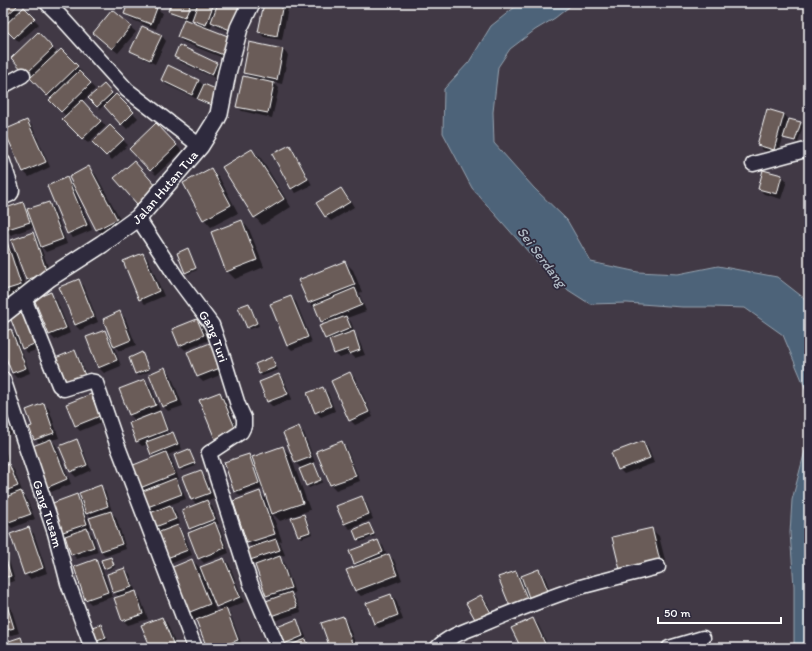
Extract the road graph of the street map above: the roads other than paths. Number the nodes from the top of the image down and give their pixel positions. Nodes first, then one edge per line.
1 (47, 3) edge
2 (251, 3) edge
3 (23, 75) dead end
4 (3, 86) edge
5 (200, 146) junction
6 (809, 149) edge
7 (3, 162) edge
8 (753, 164) dead end
9 (3, 197) edge
10 (138, 218) junction
11 (24, 298) junction
12 (3, 314) edge
13 (3, 379) edge
14 (658, 567) dead end
15 (703, 638) dead end
16 (92, 648) edge
17 (195, 648) edge
18 (278, 648) edge
19 (437, 648) edge
20 (669, 648) edge

1 - 5 street
2 - 5 street, Jalan Hutan Tua
3 - 4 street
5 - 10 street, Jalan Hutan Tua
6 - 8 street
7 - 9 street
10 - 11 street, Jalan Hutan Tua
10 - 18 street, Gang Turi
11 - 12 street, Jalan Hutan Tua
11 - 17 street
13 - 16 street, Gang Tusam
14 - 19 street
15 - 20 street

